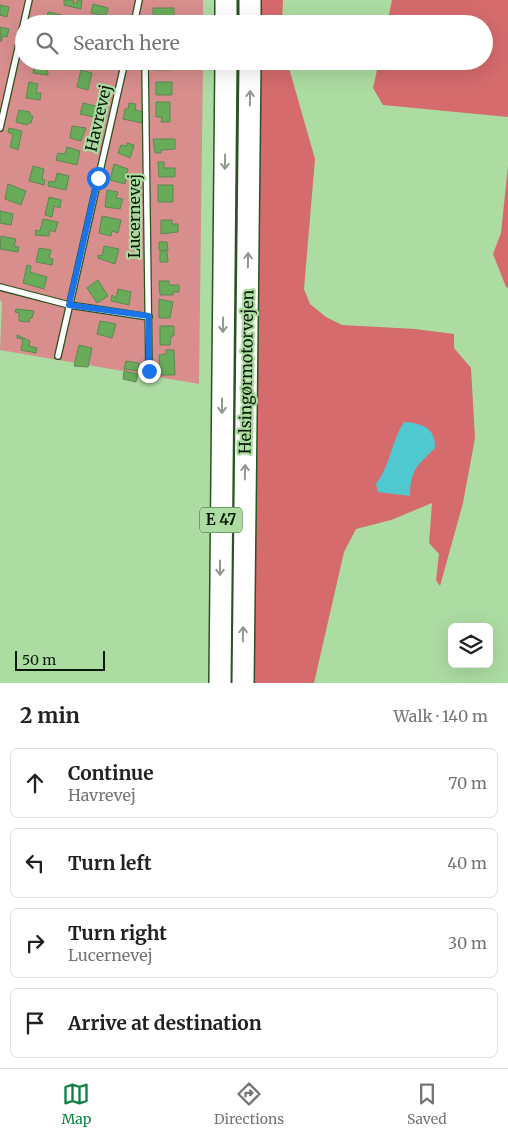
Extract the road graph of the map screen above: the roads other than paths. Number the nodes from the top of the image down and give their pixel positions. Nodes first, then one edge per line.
1 (29, 0) edge
2 (139, 0) edge
3 (226, 0) edge
4 (250, 0) edge
5 (26, 15) edge
6 (136, 15) edge
7 (226, 15) edge
8 (250, 15) edge
9 (15, 62) edge
10 (123, 70) edge
11 (146, 70) edge
12 (226, 70) edge
13 (250, 70) edge
14 (0, 128) edge
15 (0, 287) edge
16 (69, 305) junction
17 (149, 316) junction
18 (58, 356) dead end
19 (149, 371) dead end
20 (220, 683) edge
21 (243, 683) edge

1 - 5 lane
2 - 6 lane
3 - 7 highway
4 - 8 highway
9 - 14 lane
10 - 16 lane, Havrevej
11 - 17 lane, Lucernevej
12 -> 20 highway, Helsingørmotorvejen / E 47
21 -> 13 highway, Helsingørmotorvejen / E 47
15 - 16 lane
16 - 17 lane
16 - 18 lane, Havrevej
17 - 19 lane, Lucernevej

